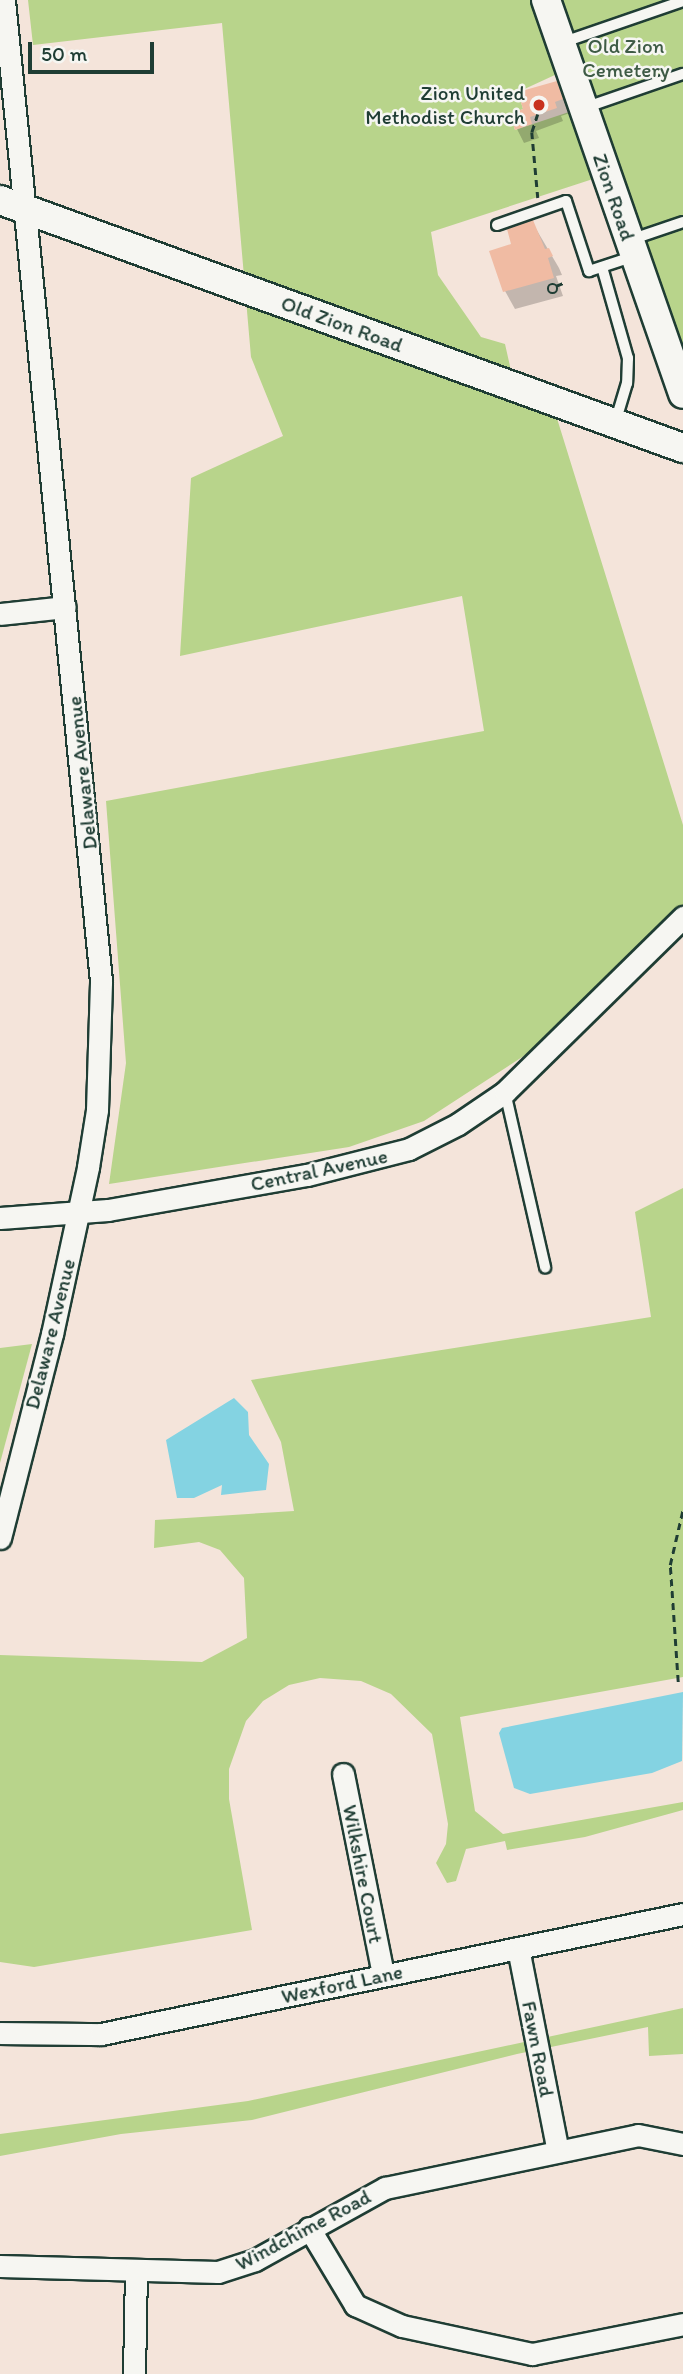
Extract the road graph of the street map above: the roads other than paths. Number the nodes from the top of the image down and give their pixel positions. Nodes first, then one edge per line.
1 (4, 0) edge
2 (546, 0) edge
3 (683, 1) edge
4 (561, 43) junction
5 (683, 74) edge
6 (583, 108) junction
7 (11, 204) edge
8 (683, 222) edge
9 (497, 225) dead end
10 (632, 248) junction
11 (602, 267) junction
12 (678, 363) edge
13 (683, 394) edge
14 (615, 423) junction
15 (683, 448) edge
16 (65, 607) junction
17 (0, 614) edge
18 (683, 917) edge
19 (505, 1092) junction
20 (79, 1215) junction
21 (0, 1218) edge
22 (545, 1267) dead end
23 (0, 1538) edge
24 (343, 1773) dead end
25 (683, 1914) edge
26 (518, 1948) junction
27 (383, 1975) junction
28 (0, 2033) edge
29 (683, 2144) edge
30 (558, 2151) junction
31 (309, 2228) junction
32 (0, 2266) edge
33 (136, 2270) junction
34 (683, 2324) edge
35 (134, 2374) edge

1 - 7 street, Delaware Avenue
2 - 4 street, Zion Road
3 - 4 lane
4 - 6 street, Zion Road
5 - 6 lane
6 - 10 street, Zion Road
7 - 14 street, Old Zion Road
7 - 16 street, Delaware Avenue
8 - 10 lane
9 - 11 lane
10 - 11 lane
10 - 12 street, Zion Road
11 - 14 lane
12 - 13 street, Zion Road
14 - 15 street, Old Zion Road
16 - 17 street
16 - 20 street, Delaware Avenue
18 - 19 street, Central Avenue
19 - 20 street, Central Avenue
19 - 22 lane
20 - 21 street, Central Avenue
20 - 23 street, Delaware Avenue
24 - 27 street, Wilkshire Court
25 - 26 street, Wexford Lane
26 - 27 street, Wexford Lane
26 - 30 street, Fawn Road
27 - 28 street, Wexford Lane
29 - 30 street, Windchime Road
30 - 31 street, Windchime Road
31 - 33 street, Windchime Road
31 - 34 street
32 - 33 street, Windchime Road
33 - 35 street

